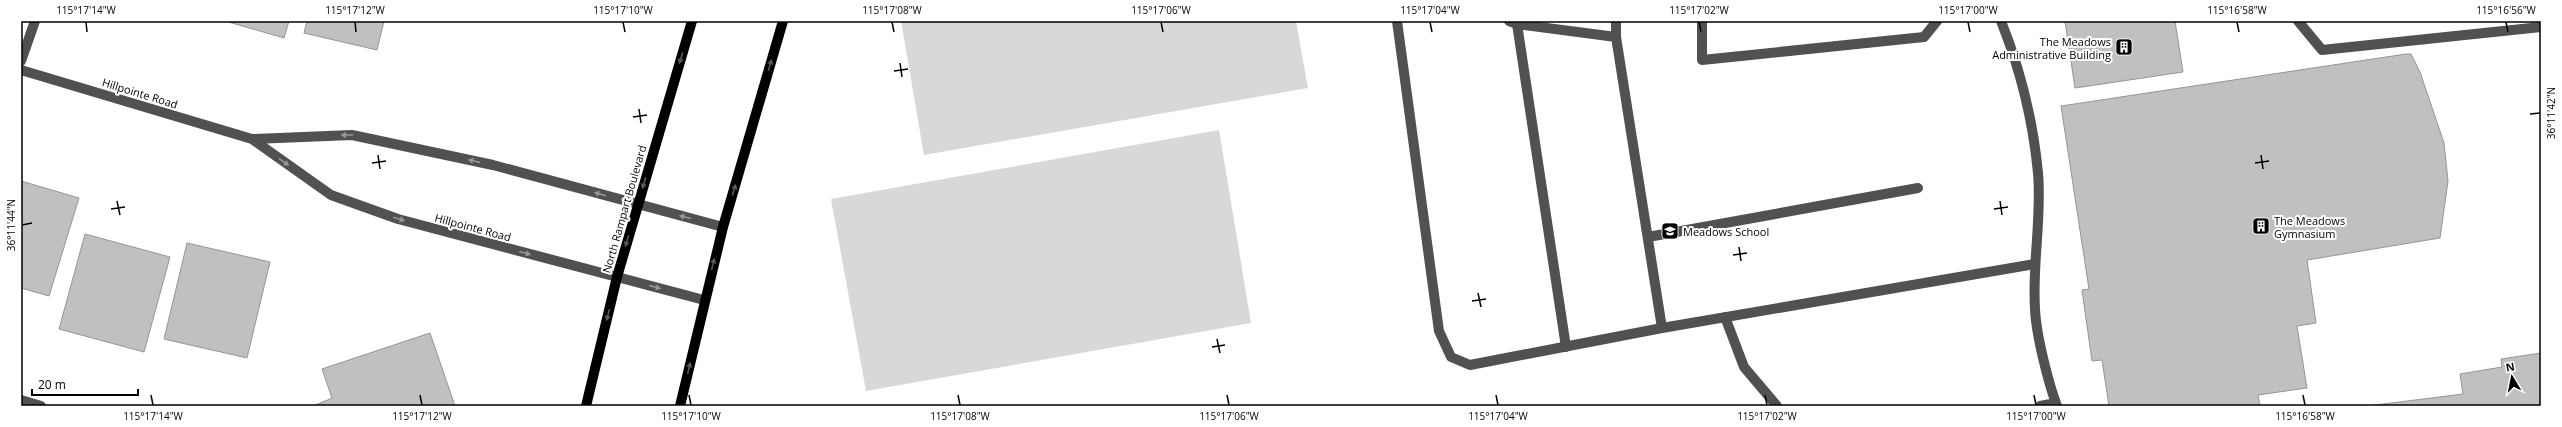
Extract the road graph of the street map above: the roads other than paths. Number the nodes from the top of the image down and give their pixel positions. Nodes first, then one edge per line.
1 (35, 21) edge
2 (692, 21) edge
3 (783, 21) edge
4 (1397, 21) edge
5 (1616, 21) edge
6 (1702, 21) edge
7 (1938, 21) edge
8 (2001, 21) edge
9 (2298, 21) edge
10 (1513, 23) edge
11 (2541, 27) edge
12 (1616, 37) junction
13 (21, 61) edge
14 (21, 70) edge
15 (252, 139) junction
16 (1918, 188) dead end
17 (637, 205) junction
18 (723, 227) junction
19 (1648, 237) junction
20 (2035, 264) junction
21 (617, 277) junction
22 (704, 300) junction
23 (1725, 317) junction
24 (1662, 328) junction
25 (1566, 347) junction
26 (21, 400) edge
27 (2057, 405) edge
28 (41, 406) edge
29 (586, 406) edge
30 (680, 406) edge
31 (1777, 406) edge
32 (2040, 406) edge

1 - 13 street
2 -> 17 main road, North Rampart Boulevard
18 -> 3 main road
4 - 25 street
5 - 12 street
6 - 7 street
8 - 20 street
9 - 11 street
10 - 12 street
10 - 25 street
12 - 19 street
14 - 15 street, Hillpointe Road
17 -> 15 street, Hillpointe Road
15 -> 21 street, Hillpointe Road
16 - 19 street
18 -> 17 street, Hillpointe Road
17 -> 21 main road, North Rampart Boulevard
22 -> 18 main road
19 - 24 street
20 - 23 street
20 - 27 street
21 -> 22 street, Hillpointe Road
21 -> 29 main road, North Rampart Boulevard
30 -> 22 main road
23 - 24 street
23 - 31 street
24 - 25 street
26 - 28 street
27 - 32 street

